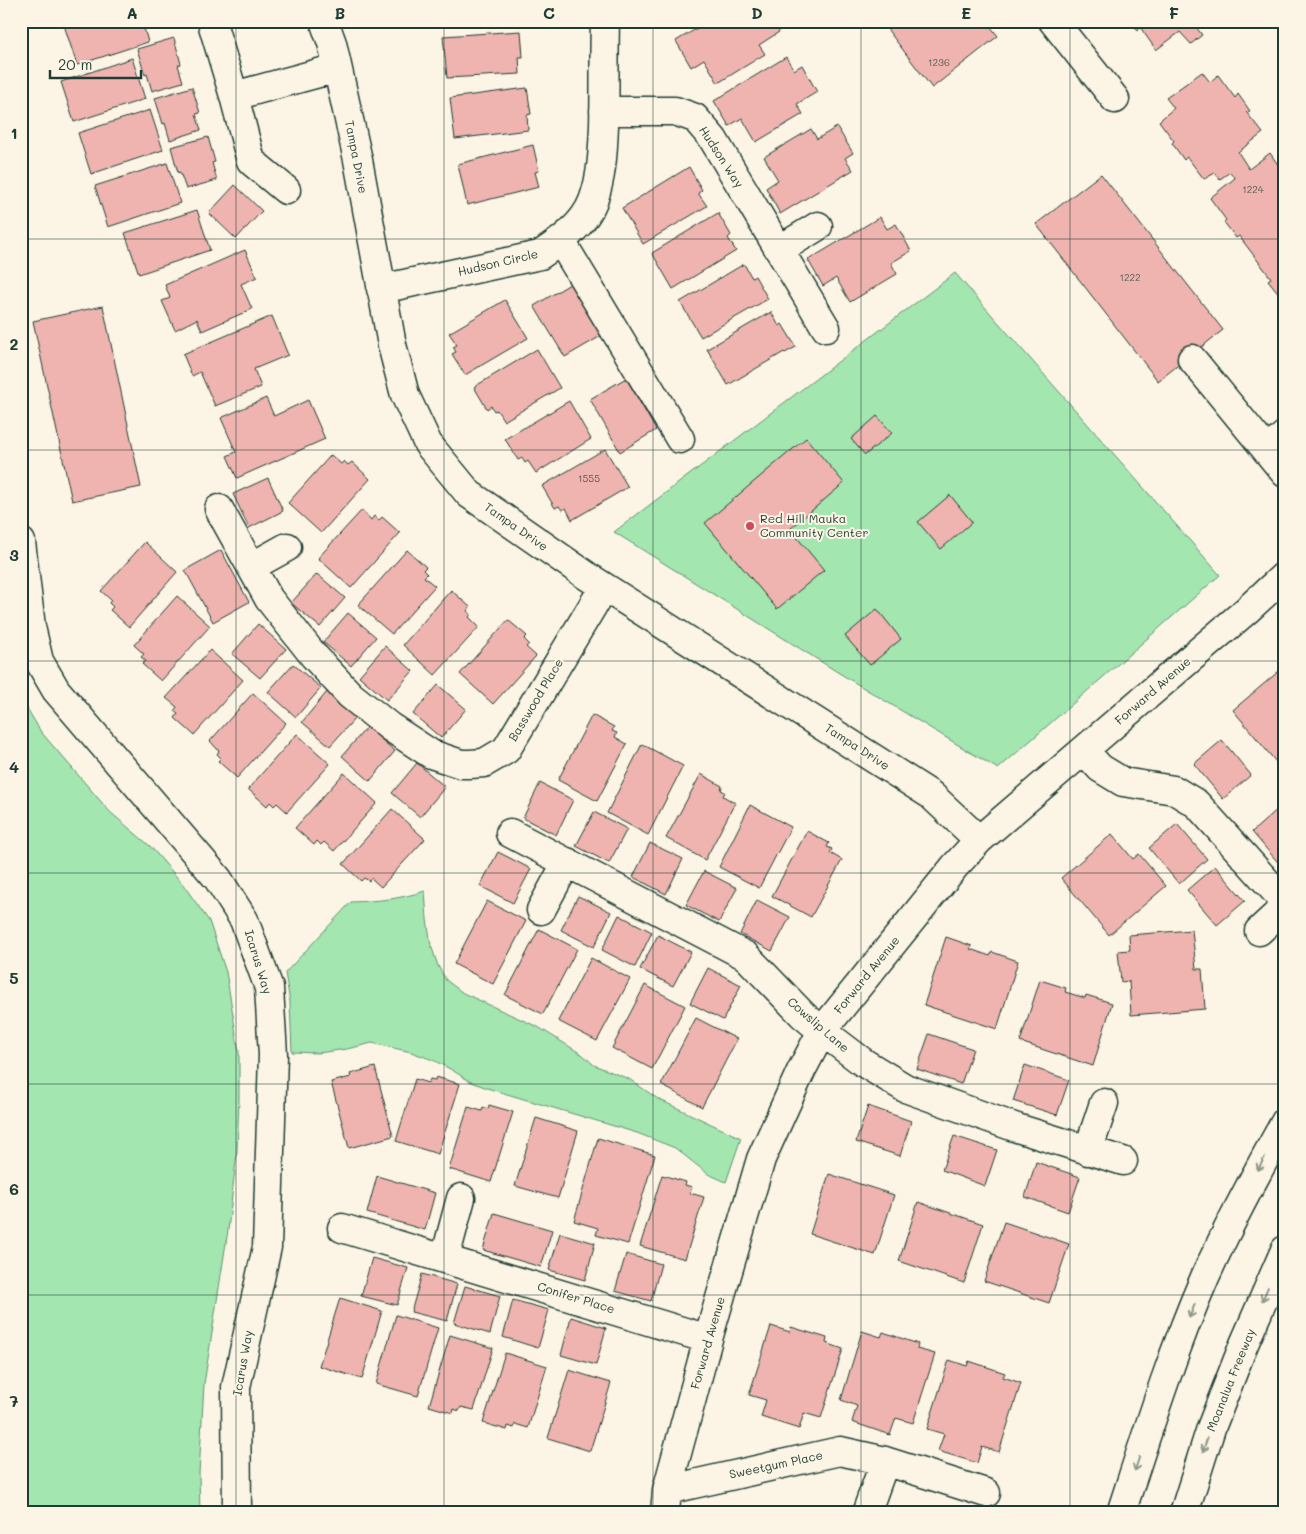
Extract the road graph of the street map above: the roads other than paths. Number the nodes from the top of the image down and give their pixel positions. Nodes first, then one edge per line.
1 (324, 21) edge
2 (605, 21) edge
3 (1053, 21) edge
4 (213, 26) dead end
5 (337, 68) junction
6 (234, 96) junction
7 (1115, 100) dead end
8 (604, 111) junction
9 (286, 190) dead end
10 (818, 226) dead end
11 (561, 241) junction
12 (779, 250) junction
13 (381, 289) junction
14 (826, 328) dead end
15 (1192, 360) dead end
16 (680, 440) dead end
17 (1276, 443) edge
18 (1285, 473) edge
19 (219, 509) dead end
20 (21, 542) edge
21 (288, 547) dead end
22 (251, 567) junction
23 (1285, 575) edge
24 (604, 587) junction
25 (1084, 750) junction
26 (510, 832) dead end
27 (979, 840) junction
28 (567, 862) junction
29 (1285, 902) edge
30 (1285, 907) edge
31 (541, 910) dead end
32 (1259, 931) dead end
33 (822, 1031) junction
34 (1104, 1103) dead end
35 (1285, 1122) edge
36 (1088, 1151) junction
37 (1124, 1162) dead end
38 (461, 1198) dead end
39 (342, 1228) dead end
40 (1285, 1250) edge
41 (445, 1258) junction
42 (708, 1339) junction
43 (885, 1460) junction
44 (986, 1493) dead end
45 (666, 1501) edge
46 (868, 1508) dead end
47 (237, 1513) edge
48 (1121, 1513) edge
49 (1184, 1513) edge

1 - 5 main road, Tampa Drive
2 - 8 main road, Hudson Circle
3 - 7 main road
4 - 6 main road
5 - 6 main road
5 - 13 main road, Tampa Drive
6 - 9 main road
8 - 11 main road, Hudson Circle
8 - 12 main road, Hudson Way
10 - 12 main road
11 - 13 main road, Hudson Circle
11 - 16 main road
12 - 14 main road, Hudson Way
13 - 24 main road, Tampa Drive
15 - 17 main road
17 - 18 main road
19 - 22 main road, Basswood Place
20 - 47 main road, Icarus Way
21 - 22 main road
22 - 24 main road, Basswood Place
23 - 25 main road, Forward Avenue
24 - 27 main road, Tampa Drive
25 - 27 main road, Forward Avenue
25 - 29 main road
26 - 28 main road, Cowslip Lane
27 - 33 main road, Forward Avenue
28 - 31 main road
28 - 33 main road, Cowslip Lane
30 - 32 main road
33 - 36 main road, Cowslip Lane
33 - 42 main road, Forward Avenue
34 - 36 main road
35 -> 48 main road
36 - 37 main road, Cowslip Lane
38 - 41 main road
39 - 41 main road, Conifer Place
40 -> 49 main road, Moanalua Freeway
41 - 42 main road, Conifer Place
42 - 45 main road, Forward Avenue
43 - 44 main road, Sweetgum Place
43 - 45 main road, Sweetgum Place
43 - 46 main road

